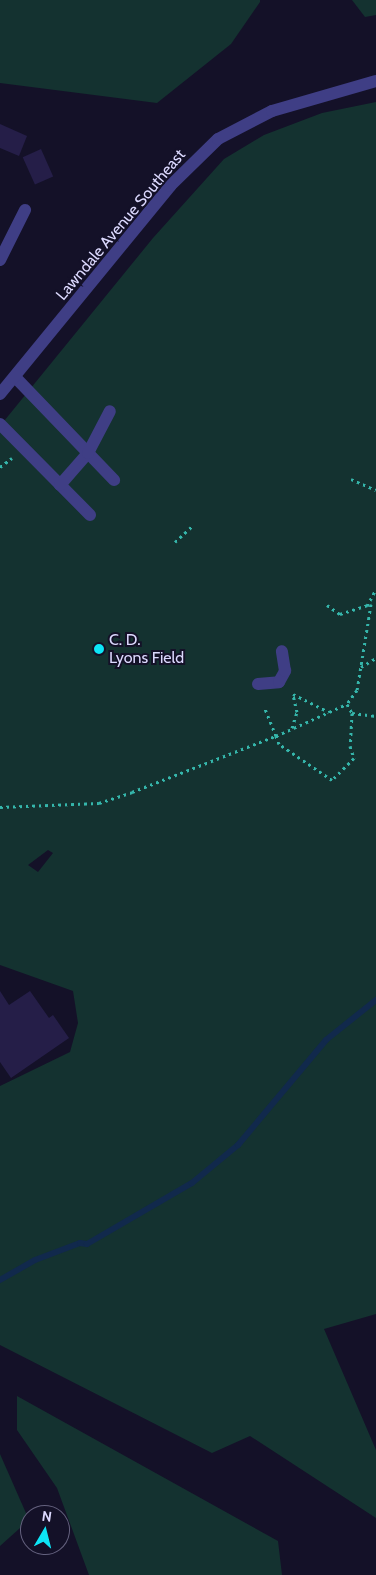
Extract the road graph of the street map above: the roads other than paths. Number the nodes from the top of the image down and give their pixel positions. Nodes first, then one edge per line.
1 (376, 80) edge
2 (25, 210) dead end
3 (0, 260) edge
4 (15, 377) junction
5 (0, 394) edge
6 (110, 411) dead end
7 (0, 424) edge
8 (88, 453) junction
9 (114, 480) dead end
10 (60, 485) junction
11 (90, 515) dead end
12 (282, 651) dead end
13 (258, 684) dead end

1 - 4 street, Lawndale Avenue Southeast
2 - 3 street
4 - 5 street, Lawndale Avenue Southeast
4 - 8 street
6 - 8 street
7 - 10 street
8 - 9 street
8 - 10 street
10 - 11 street
12 - 13 street

